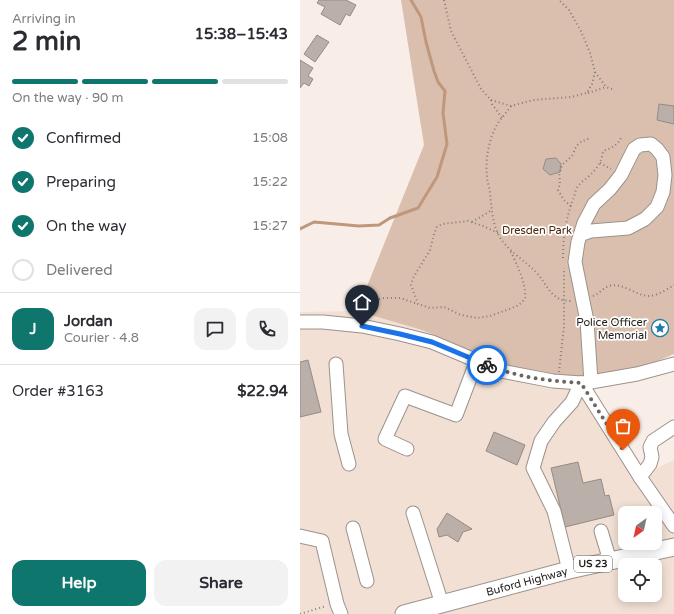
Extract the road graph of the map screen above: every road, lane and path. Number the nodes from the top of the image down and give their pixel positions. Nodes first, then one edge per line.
1 (444, 0) edge
2 (559, 0) edge
3 (595, 72) junction
4 (606, 87) junction
5 (615, 90) dead end
6 (587, 93) junction
7 (491, 100) junction
8 (511, 106) junction
9 (502, 118) junction
10 (590, 138) dead end
11 (600, 163) dead end
12 (611, 169) dead end
13 (571, 206) dead end
14 (492, 210) junction
15 (472, 222) junction
16 (498, 233) junction
17 (580, 235) junction
18 (510, 250) junction
19 (674, 285) edge
20 (590, 297) dead end
21 (576, 301) dead end
22 (418, 304) junction
23 (355, 312) dead end
24 (300, 322) edge
25 (477, 360) junction
26 (336, 364) dead end
27 (674, 364) edge
28 (586, 382) junction
29 (674, 427) edge
30 (407, 449) dead end
31 (349, 464) dead end
32 (640, 477) junction
33 (413, 513) dead end
34 (674, 526) edge
35 (353, 528) dead end
36 (601, 531) dead end
37 (300, 536) edge
38 (674, 547) edge
39 (610, 561) junction
40 (569, 570) junction
41 (367, 581) dead end
42 (442, 604) junction
43 (326, 606) dead end
44 (300, 614) edge
45 (341, 614) edge
46 (404, 614) edge

1 - 7 path
2 - 3 path
3 - 4 path
3 - 6 path
4 - 5 path
4 - 6 path
6 - 8 path
7 - 8 path
7 - 9 path
8 - 9 path
9 - 14 path
10 - 13 path
11 - 12 path
14 - 15 path
14 - 16 path
15 - 16 path
15 - 22 path
16 - 18 path
17 - 17 street
17 - 28 street
18 - 21 path
18 - 22 path
19 - 20 path
22 - 23 path
24 - 25 street
25 - 28 street
25 - 30 street
26 - 31 street
27 - 28 street
28 - 32 street
28 - 40 street
29 - 32 street
32 - 34 street
33 - 42 street
35 - 41 street
36 - 39 street
37 - 45 street
38 - 39 main road, Buford Highway / US 23
39 - 40 main road, Buford Highway / US 23
40 - 42 main road, Buford Highway / US 23
42 - 46 main road, Buford Highway / US 23
43 - 44 path

